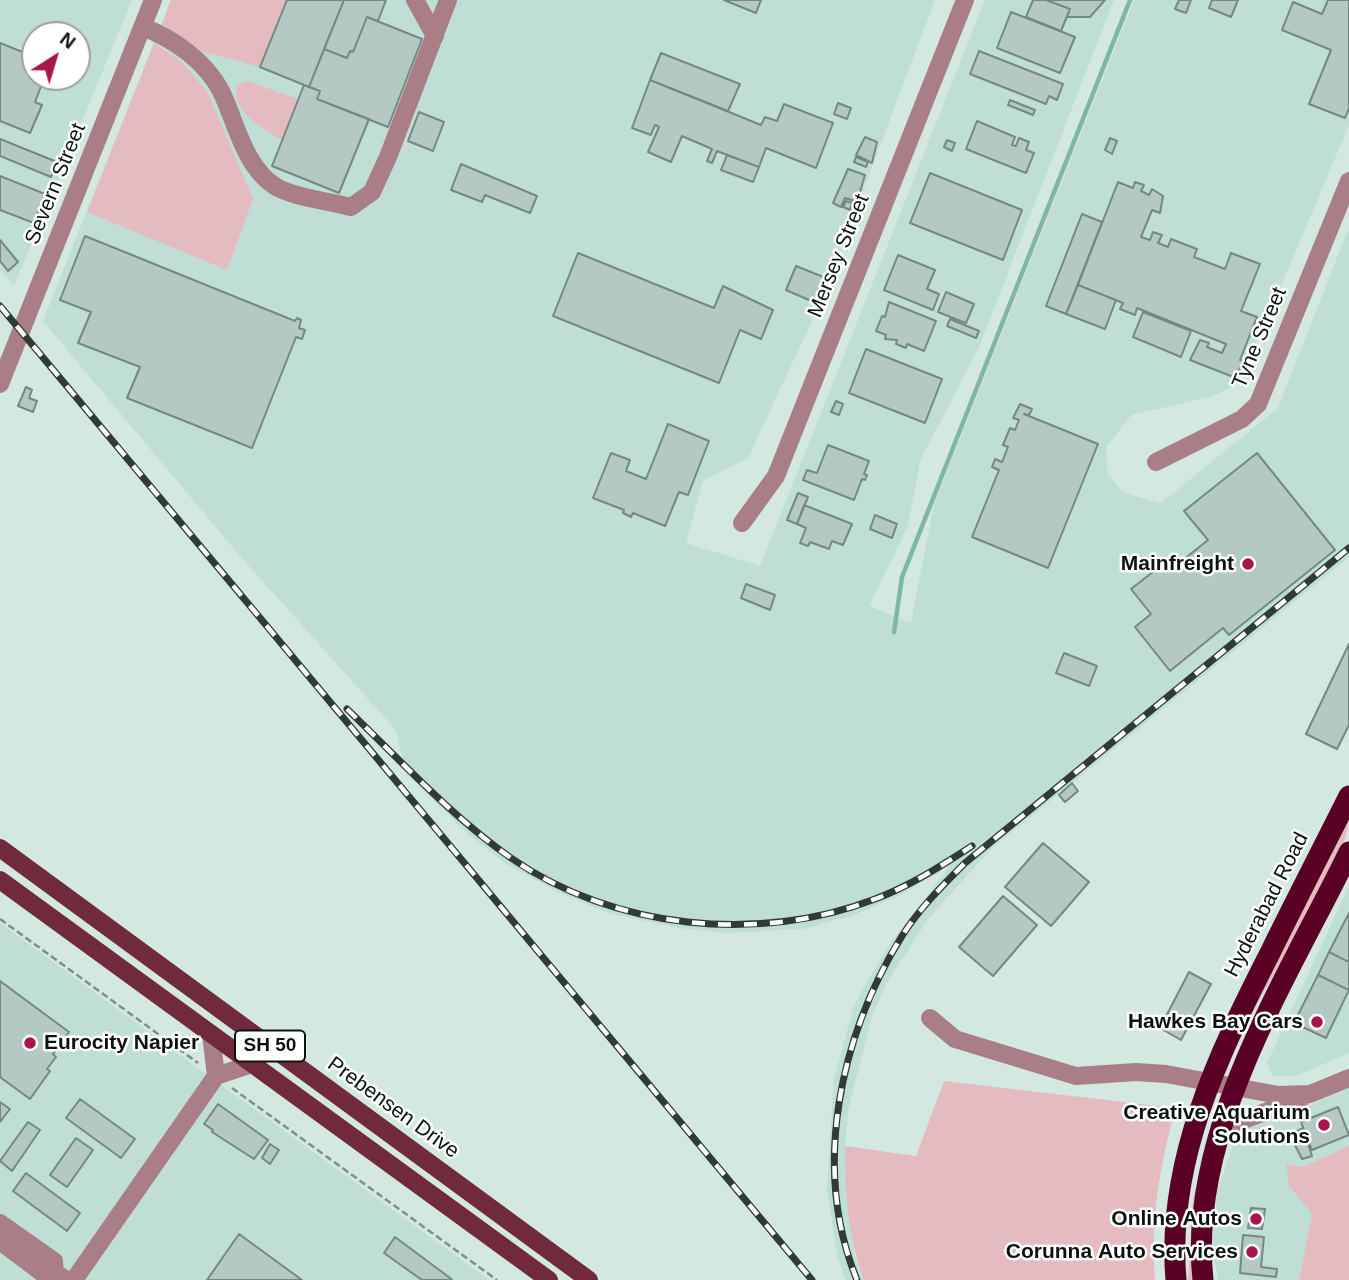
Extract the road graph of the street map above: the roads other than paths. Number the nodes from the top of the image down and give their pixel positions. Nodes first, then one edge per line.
1 (153, 0) edge
2 (415, 0) edge
3 (448, 0) edge
4 (965, 0) edge
5 (143, 27) junction
6 (435, 36) junction
7 (1349, 181) edge
8 (0, 384) edge
9 (1156, 462) dead end
10 (742, 523) dead end
11 (1349, 796) edge
12 (0, 848) edge
13 (1349, 852) edge
14 (0, 880) edge
15 (930, 1018) dead end
16 (211, 1034) junction
17 (252, 1064) junction
18 (216, 1076) junction
19 (1349, 1077) edge
20 (1209, 1083) junction
21 (1236, 1088) junction
22 (1310, 1094) junction
23 (1222, 1132) junction
24 (0, 1223) edge
25 (0, 1241) edge
26 (61, 1277) edge
27 (74, 1280) edge
28 (549, 1280) edge
29 (589, 1280) edge
30 (1176, 1280) edge
31 (1203, 1280) edge

1 - 5 street, Severn Street
2 - 6 street
3 - 6 street
4 - 10 street, Mersey Street
5 - 6 street
5 - 8 street, Severn Street
7 - 9 street, Tyne Street
11 - 20 highway, Hyderabad Road
12 - 29 main road, Prebensen Drive / SH 50
13 - 21 highway
14 - 16 main road, SH 50
15 - 20 street
16 - 17 main road, SH 50
16 - 18 street
17 - 18 street
17 - 28 main road, SH 50
18 - 27 street
19 - 22 street
20 - 21 street
20 - 30 highway, Hyderabad Road
21 - 22 street
21 - 23 highway
22 - 23 street
23 - 31 highway
24 - 26 street
25 - 26 street

